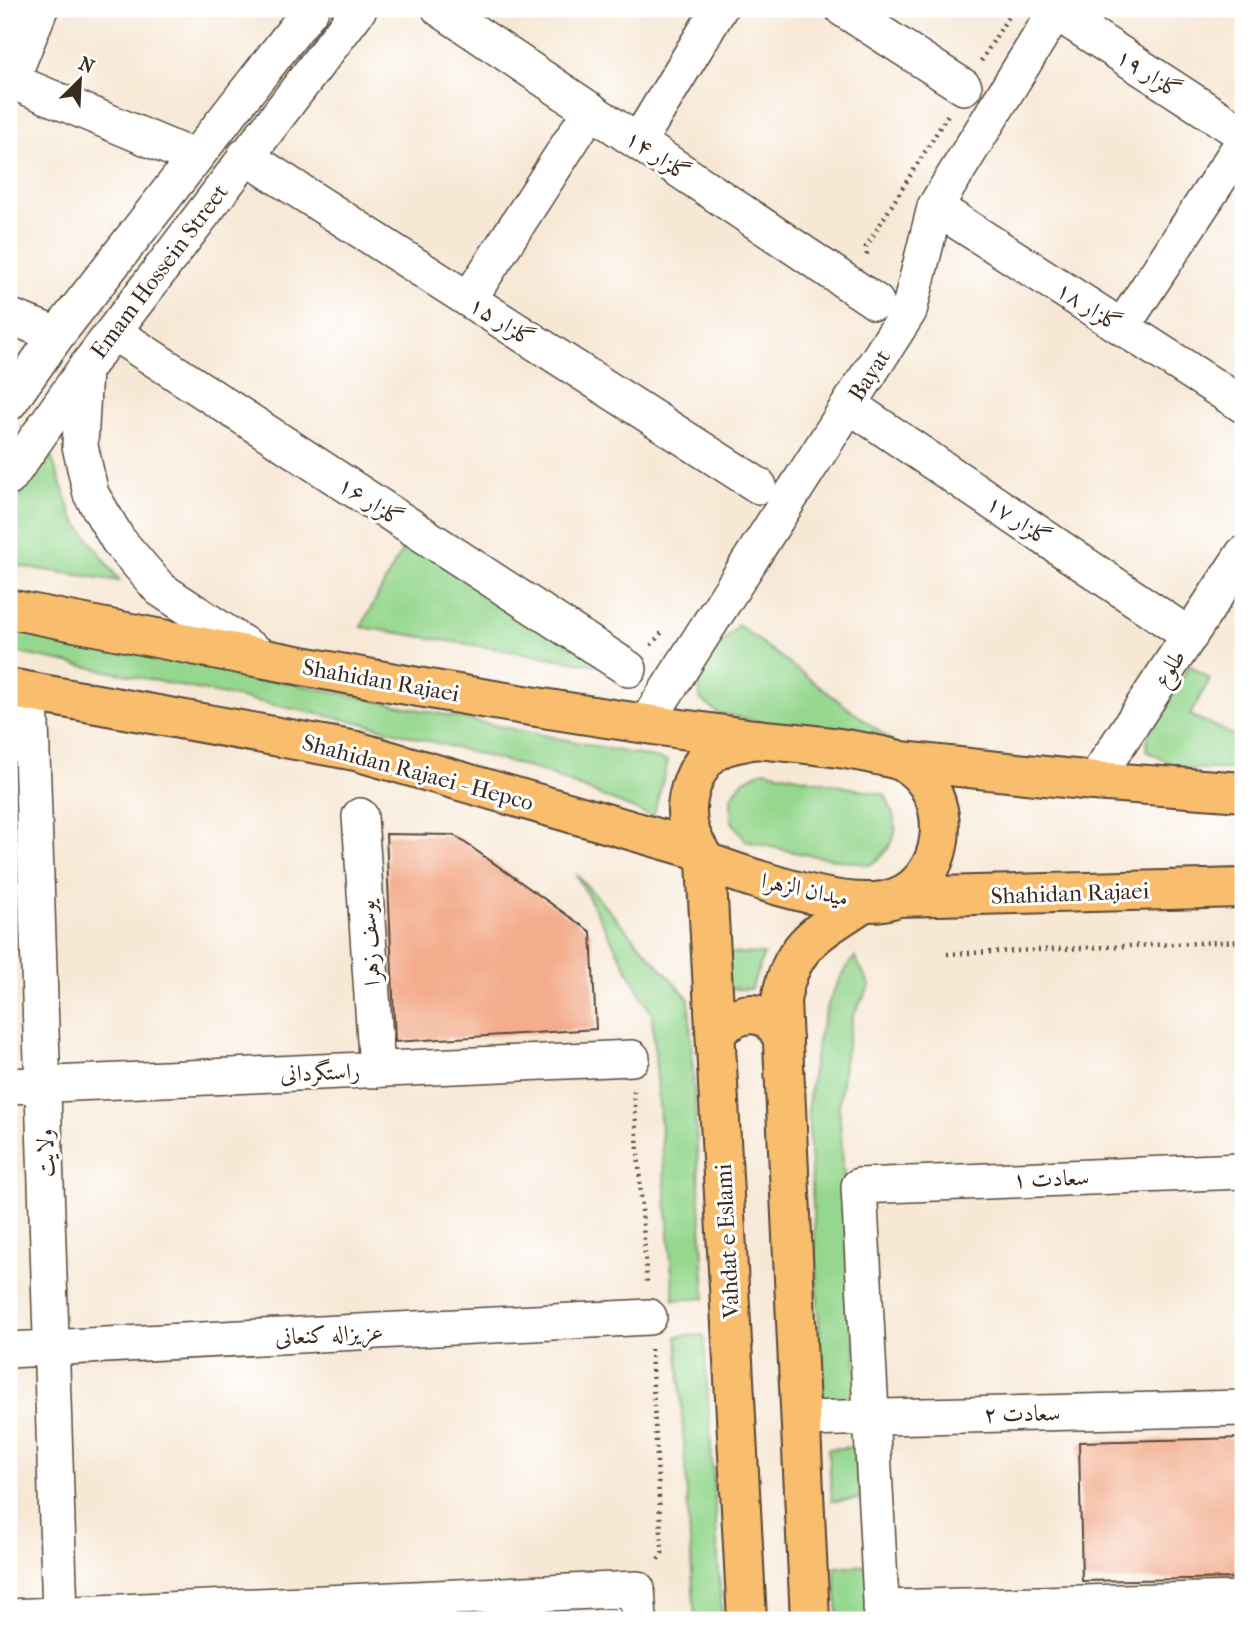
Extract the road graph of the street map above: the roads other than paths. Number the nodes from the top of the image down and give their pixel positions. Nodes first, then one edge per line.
1 (40, 9) edge
2 (311, 9) edge
3 (359, 9) edge
4 (440, 9) edge
5 (719, 9) edge
6 (843, 9) edge
7 (1057, 10) edge
8 (10, 80) edge
9 (964, 87) road end
10 (591, 110) junction
11 (1243, 134) edge
12 (638, 142) junction
13 (1243, 142) edge
14 (246, 156) junction
15 (195, 158) junction
16 (935, 207) junction
17 (468, 299) junction
18 (876, 302) road end
19 (9, 316) edge
20 (1122, 327) junction
21 (113, 332) junction
22 (57, 335) junction
23 (84, 370) junction
24 (9, 403) edge
25 (849, 405) junction
26 (1243, 405) edge
27 (9, 478) edge
28 (759, 486) dead end
29 (1243, 554) edge
30 (9, 609) edge
31 (1189, 636) junction
32 (268, 660) junction
33 (629, 669) road end
34 (20, 690) edge
35 (645, 725) junction
36 (755, 739) junction
37 (901, 761) junction
38 (1094, 781) junction
39 (1243, 792) edge
40 (22, 808) edge
41 (360, 816) dead end
42 (702, 856) junction
43 (1243, 888) edge
44 (881, 899) junction
45 (715, 1033) junction
46 (783, 1038) junction
47 (632, 1058) dead end
48 (377, 1070) junction
49 (43, 1084) junction
50 (9, 1086) edge
51 (1243, 1171) edge
52 (649, 1318) dead end
53 (52, 1348) junction
54 (9, 1350) edge
55 (1243, 1408) edge
56 (872, 1417) junction
57 (801, 1419) junction
58 (1243, 1599) edge
59 (638, 1605) edge
60 (60, 1614) junction
61 (882, 1614) edge
62 (9, 1616) edge
63 (747, 1620) edge
64 (810, 1620) edge

1 - 8 street
2 - 15 street, Emam Hossein Street
3 - 14 street, Emam Hossein Street
4 - 10 street, گلزار ۱۴
5 - 12 street
6 - 9 street
7 - 11 street, گلزار ۱۹
7 - 16 street, Bayat
8 - 15 street
10 - 12 street, گلزار ۱۴
10 - 17 street
12 - 18 street, گلزار ۱۴
13 - 20 street
14 - 17 street, گلزار ۱۵
14 - 21 street, Emam Hossein Street
15 - 22 street, Emam Hossein Street
16 - 20 street, گلزار ۱۸
16 - 25 street, Bayat
17 - 28 street, گلزار ۱۵
19 - 22 street
20 - 26 street, گلزار ۱۸
21 - 23 street, Emam Hossein Street
21 - 33 street, گلزار ۱۶
22 - 24 street, Emam Hossein Street
23 - 27 street
23 - 32 street, Emam Hossein Street
25 - 31 street, گلزار ۱۷
25 - 35 street, Bayat
29 - 31 street, طلوع
30 - 32 main road, Shahidan Rajaei
31 - 38 street, طلوع
32 - 35 main road, Shahidan Rajaei
34 - 40 street, ولایت
34 - 42 main road, Shahidan Rajaei - Hepco
35 - 36 main road, Shahidan Rajaei
36 - 37 main road
36 - 42 main road
37 - 38 main road
37 - 44 main road
38 - 39 main road
40 - 49 street, ولایت
41 - 48 street, یوسف زهرا
42 - 44 main road, میدان الزهرا
42 - 45 main road, Vahdat e Eslami
43 - 44 main road, Shahidan Rajaei
44 - 46 main road
45 - 46 main road
45 - 63 main road, Vahdat e Eslami
46 - 57 main road
47 - 48 street, راستگردانی
48 - 49 street, راستگردانی
49 - 50 street, راستگردانی
49 - 53 street, ولایت
51 - 56 street, سعادت ۱
52 - 53 street, عزیزاله کنعانی
53 - 54 street, عزیزاله کنعانی
53 - 60 street, ولایت
55 - 56 street, سعادت ۲
56 - 57 street, سعادت ۲
56 - 61 street
57 - 64 main road
58 - 61 street
59 - 60 street
60 - 62 street

